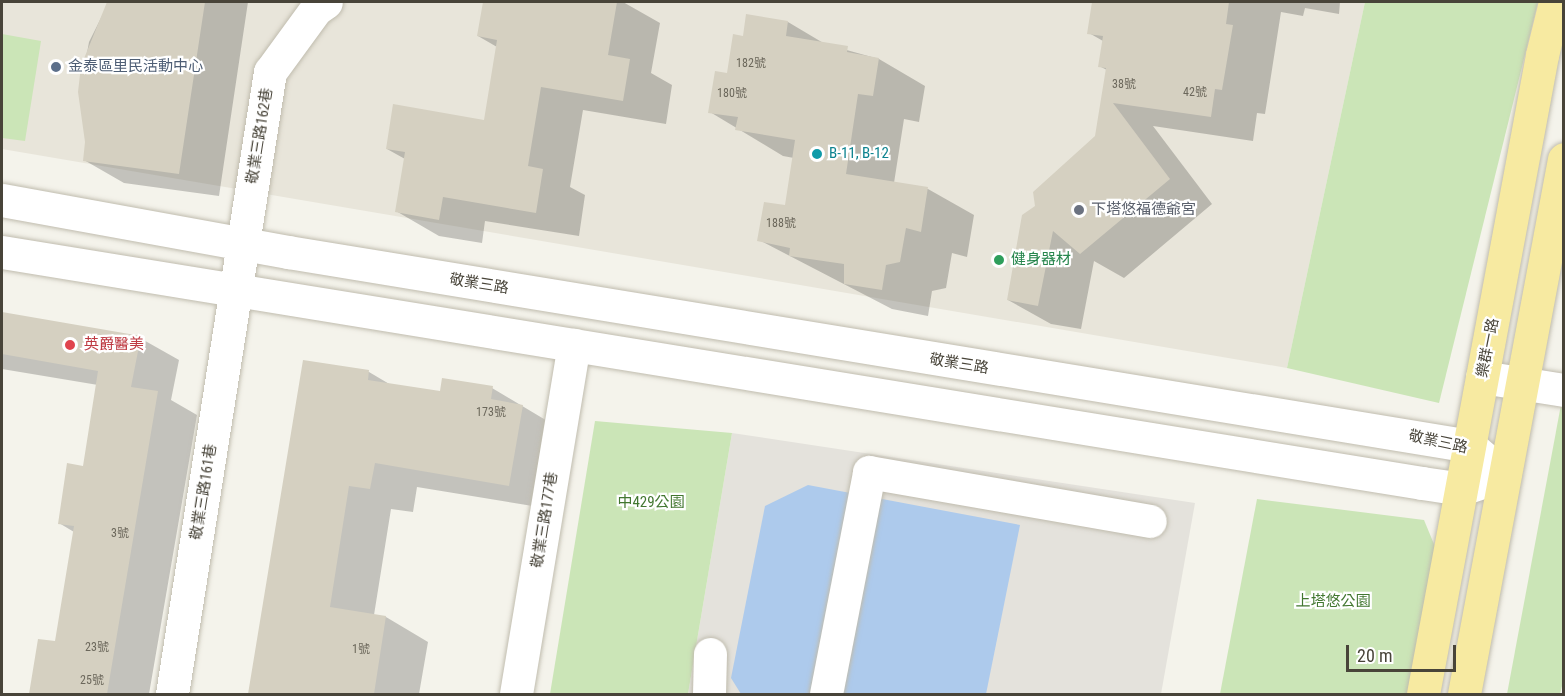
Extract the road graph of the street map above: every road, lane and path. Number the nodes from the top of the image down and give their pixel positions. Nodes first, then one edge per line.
1 (326, 2) edge
2 (1555, 2) edge
3 (1563, 159) edge
4 (2, 200) edge
5 (243, 245) junction
6 (2, 252) edge
7 (236, 290) junction
8 (574, 345) junction
9 (1482, 377) junction
10 (1522, 383) junction
11 (1563, 390) edge
12 (1470, 446) junction
13 (1504, 475) junction
14 (1462, 489) junction
15 (1150, 521) dead end
16 (710, 654) dead end
17 (172, 694) edge
18 (516, 694) edge
19 (709, 694) edge
20 (826, 694) edge
21 (1423, 694) edge
22 (1464, 694) edge

1 - 5 street, 敬業三路162巷
2 - 9 main road, 樂群一路
3 - 10 main road
4 - 5 street, 敬業三路
5 - 7 street, 敬業三路162巷
5 - 12 street, 敬業三路
6 - 7 street
7 - 8 street
7 - 17 street, 敬業三路161巷
8 - 14 street
8 - 18 street, 敬業三路177巷
9 - 10 street
9 - 12 main road, 樂群一路
10 - 11 street
10 - 13 main road
12 - 13 street, 敬業三路
12 - 14 main road, 樂群一路
13 - 14 street
13 - 22 main road
14 - 21 main road, 樂群一路
15 - 20 street
16 - 19 street

